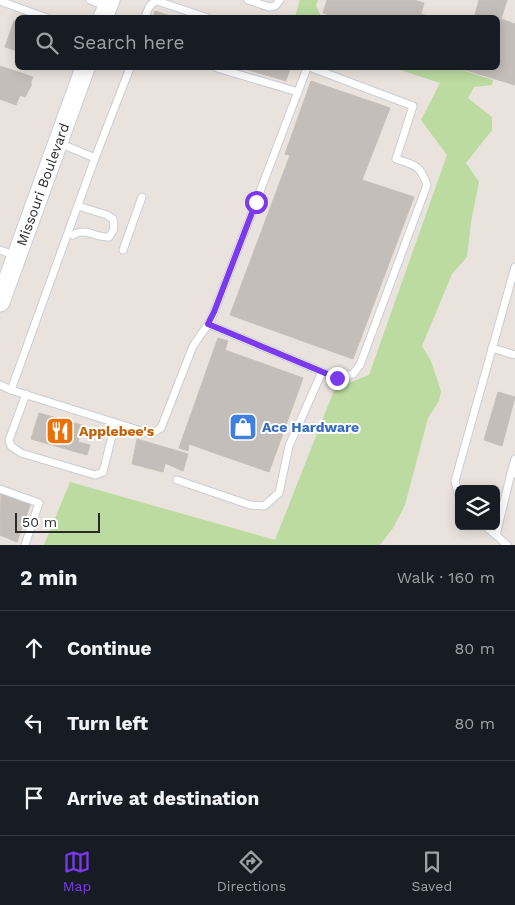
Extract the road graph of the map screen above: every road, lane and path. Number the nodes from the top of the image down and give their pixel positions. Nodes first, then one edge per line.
1 (0, 0) edge
2 (248, 0) edge
3 (280, 0) edge
4 (39, 15) edge
5 (146, 15) edge
6 (199, 15) edge
7 (84, 70) edge
8 (129, 70) edge
9 (224, 70) edge
10 (306, 70) edge
11 (317, 70) edge
12 (298, 92) junction
13 (58, 143) junction
14 (95, 158) junction
15 (142, 197) dead end
16 (78, 206) junction
17 (73, 235) dead end
18 (123, 250) dead end
19 (8, 253) edge
20 (515, 267) edge
21 (0, 302) edge
22 (208, 324) junction
23 (492, 348) junction
24 (515, 355) edge
25 (322, 372) junction
26 (0, 385) edge
27 (11, 390) junction
28 (26, 394) junction
29 (115, 424) junction
30 (515, 459) edge
31 (513, 473) edge
32 (177, 480) dead end
33 (456, 485) edge
34 (0, 489) edge
35 (490, 530) edge
36 (496, 535) junction
37 (25, 545) edge
38 (507, 545) edge

1 - 4 lane
2 - 3 lane
5 - 6 lane
7 - 13 main road, Missouri Boulevard
8 - 14 lane
9 - 12 lane
10 - 12 lane
11 - 25 lane
12 - 22 lane
13 - 14 lane
13 - 19 main road, Missouri Boulevard
14 - 16 lane
15 - 18 lane
16 - 17 lane
16 - 27 lane
19 - 21 main road, Missouri Boulevard
20 - 23 lane
22 - 25 lane
22 - 29 lane
23 - 24 lane
23 - 33 lane
25 - 32 lane
26 - 27 lane
27 - 28 lane
28 - 29 lane
28 - 29 lane
30 - 31 lane
31 - 36 lane
34 - 37 lane
35 - 36 lane
36 - 38 lane

